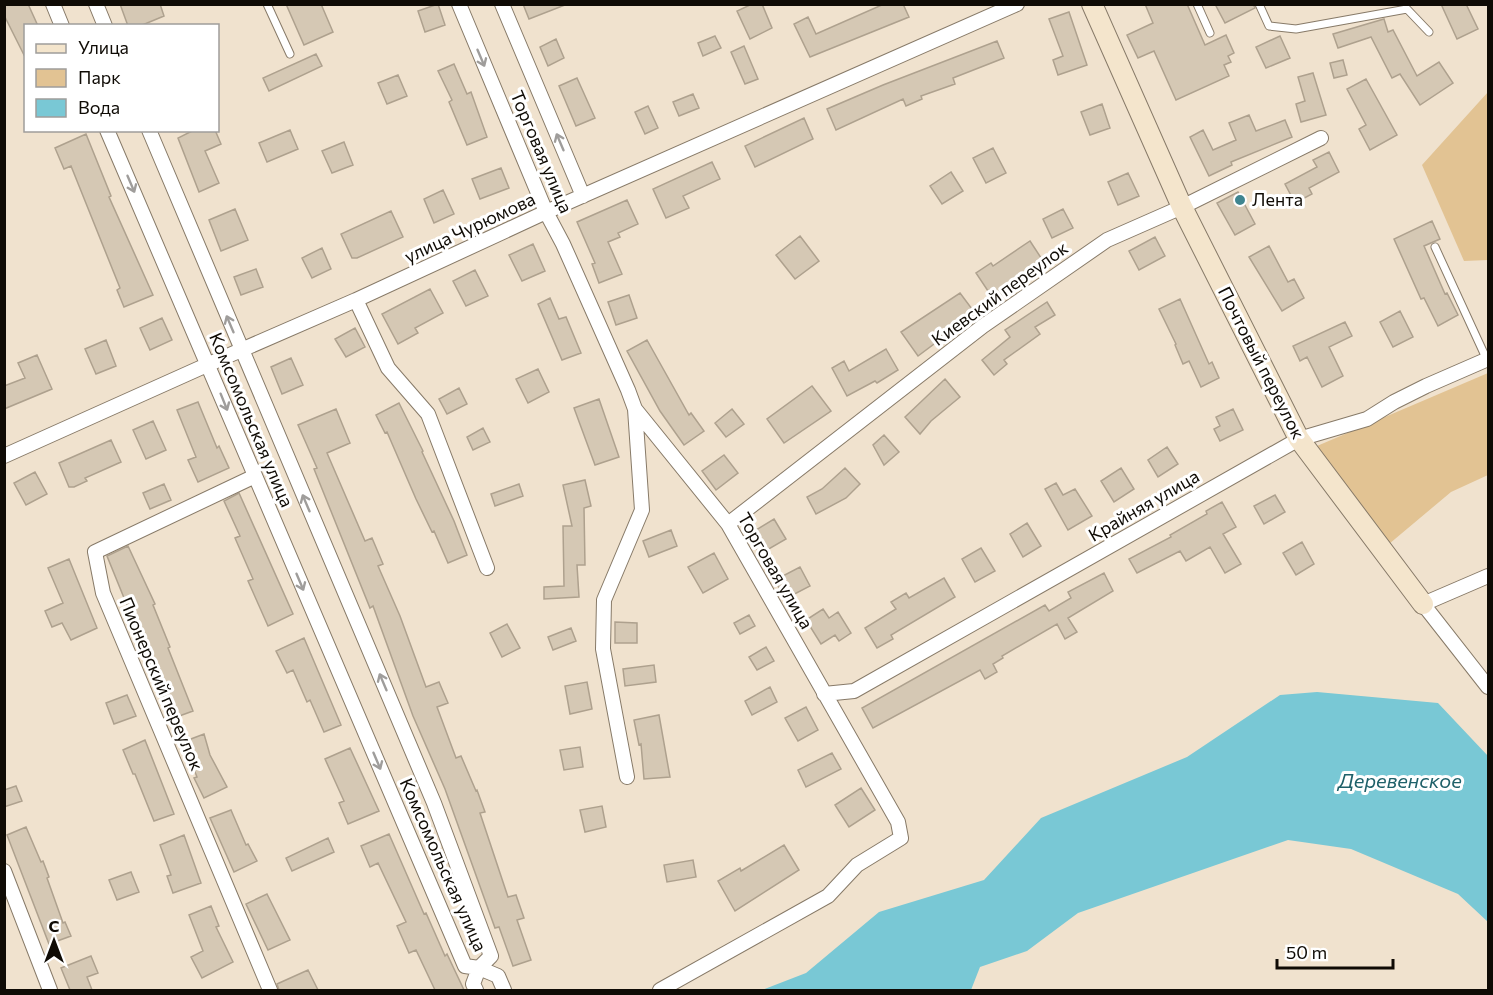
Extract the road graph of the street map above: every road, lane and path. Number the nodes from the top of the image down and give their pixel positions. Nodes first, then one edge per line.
1 (53, 4) edge
2 (96, 4) edge
3 (267, 4) edge
4 (459, 4) edge
5 (502, 4) edge
6 (1017, 4) edge
7 (1092, 4) edge
8 (1197, 4) edge
9 (1259, 4) edge
10 (61, 24) edge
11 (104, 24) edge
12 (1429, 32) dead end
13 (1210, 33) dead end
14 (290, 54) dead end
15 (108, 132) edge
16 (150, 132) edge
17 (1321, 138) dead end
18 (583, 196) junction
19 (1182, 207) junction
20 (546, 212) junction
21 (1435, 247) dead end
22 (356, 300) junction
23 (241, 351) junction
24 (1488, 360) edge
25 (208, 364) junction
26 (635, 409) junction
27 (1299, 439) junction
28 (4, 456) edge
29 (255, 476) junction
30 (728, 524) junction
31 (487, 568) dead end
32 (1488, 576) edge
33 (1423, 604) junction
34 (1488, 687) edge
35 (824, 694) junction
36 (627, 777) dead end
37 (4, 871) edge
38 (479, 968) junction
39 (50, 990) edge
40 (270, 990) edge
41 (476, 990) edge
42 (504, 990) edge
43 (660, 990) edge

1 - 10 street
2 - 11 street
3 - 14 lane
4 -> 20 street, Торговая улица
18 -> 5 street, Торговая улица
6 - 18 street, улица Чурюмова
7 - 19 street, Почтовый переулок
8 - 13 lane
9 - 12 lane
15 -> 25 street, Комсомольская улица
23 -> 16 street, Комсомольская улица
17 - 19 street, Киевский переулок
18 - 20 street, улица Чурюмова
19 - 27 street, Почтовый переулок
19 - 30 street, Киевский переулок
20 - 22 street, улица Чурюмова
20 - 26 street, Торговая улица
21 - 24 lane
22 - 23 street, улица Чурюмова
22 - 31 street
23 - 25 street, улица Чурюмова
38 -> 23 street, Комсомольская улица
24 - 27 street, Крайняя улица
25 - 28 street, улица Чурюмова
25 -> 29 street, Комсомольская улица
26 - 30 street, Торговая улица
26 - 36 street
27 - 33 street, Почтовый переулок
27 - 35 street, Крайняя улица
29 -> 38 street, Комсомольская улица
29 - 40 street, Пионерский переулок
30 - 35 street, Торговая улица
32 - 33 street
33 - 34 street, Почтовый переулок
35 - 43 street, Торговая улица
37 - 39 street
38 - 41 street
38 - 42 street

